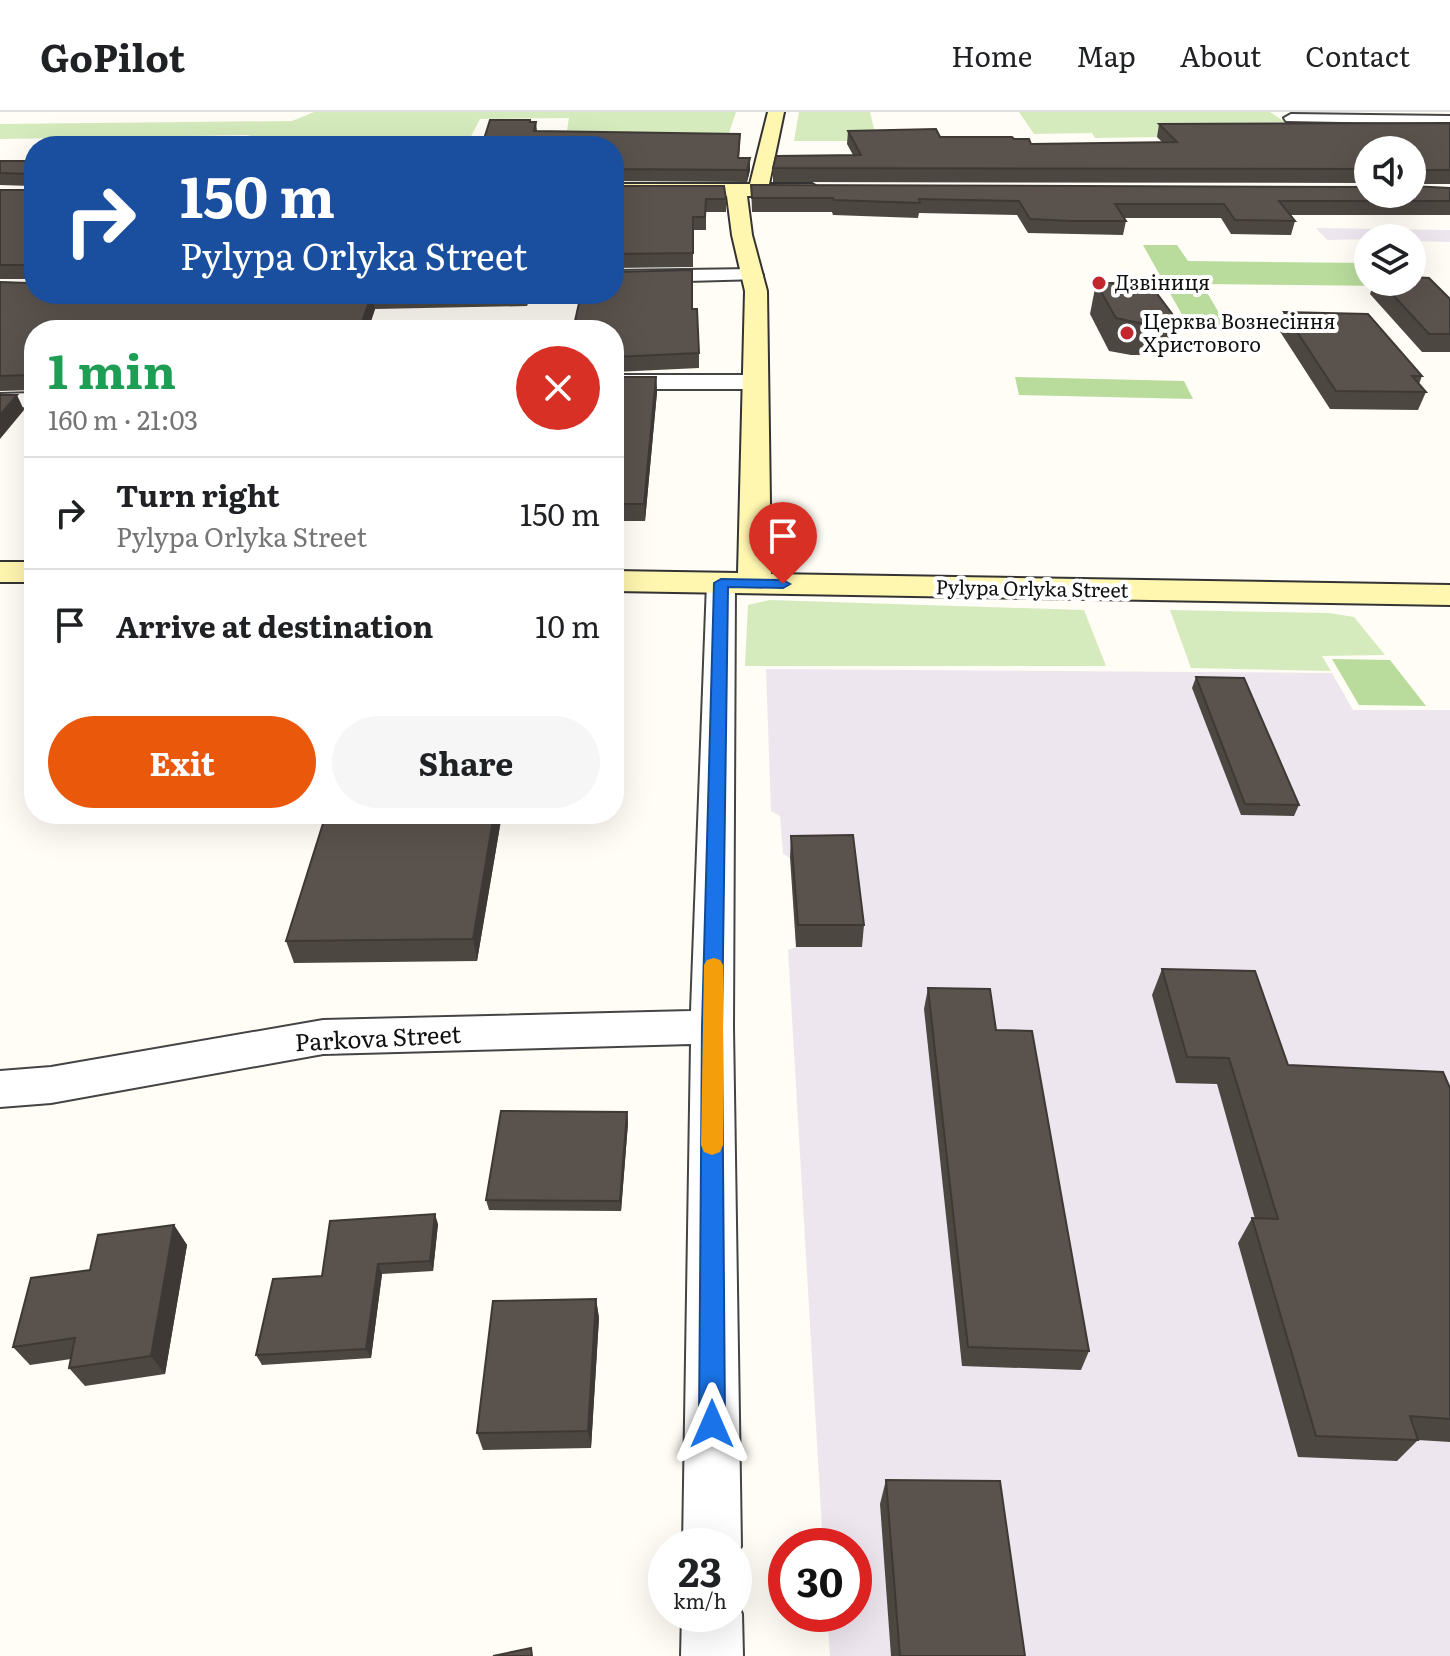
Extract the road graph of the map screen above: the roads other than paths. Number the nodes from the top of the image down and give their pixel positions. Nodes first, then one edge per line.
1 (776, 112) edge
2 (1291, 118) dead end
3 (1450, 120) edge
4 (747, 189) junction
5 (624, 190) edge
6 (835, 190) edge
7 (753, 275) junction
8 (624, 277) edge
9 (624, 382) edge
10 (754, 382) junction
11 (24, 400) edge
12 (0, 401) edge
13 (0, 572) edge
14 (24, 572) edge
15 (624, 581) edge
16 (738, 583) junction
17 (1450, 595) edge
18 (712, 1027) junction
19 (0, 1089) edge
20 (712, 1528) edge
21 (712, 1632) edge
22 (712, 1656) edge

1 - 4 street
2 - 3 street
4 - 5 street
4 - 6 street
4 - 7 street
7 - 8 street
7 - 10 street
9 - 10 street
10 - 16 street
11 - 12 street
13 - 14 street
15 - 16 street, Pylypa Orlyka Street
16 - 17 street, Pylypa Orlyka Street
16 - 18 street
18 - 19 street, Parkova Street
18 - 20 street
21 - 22 street

